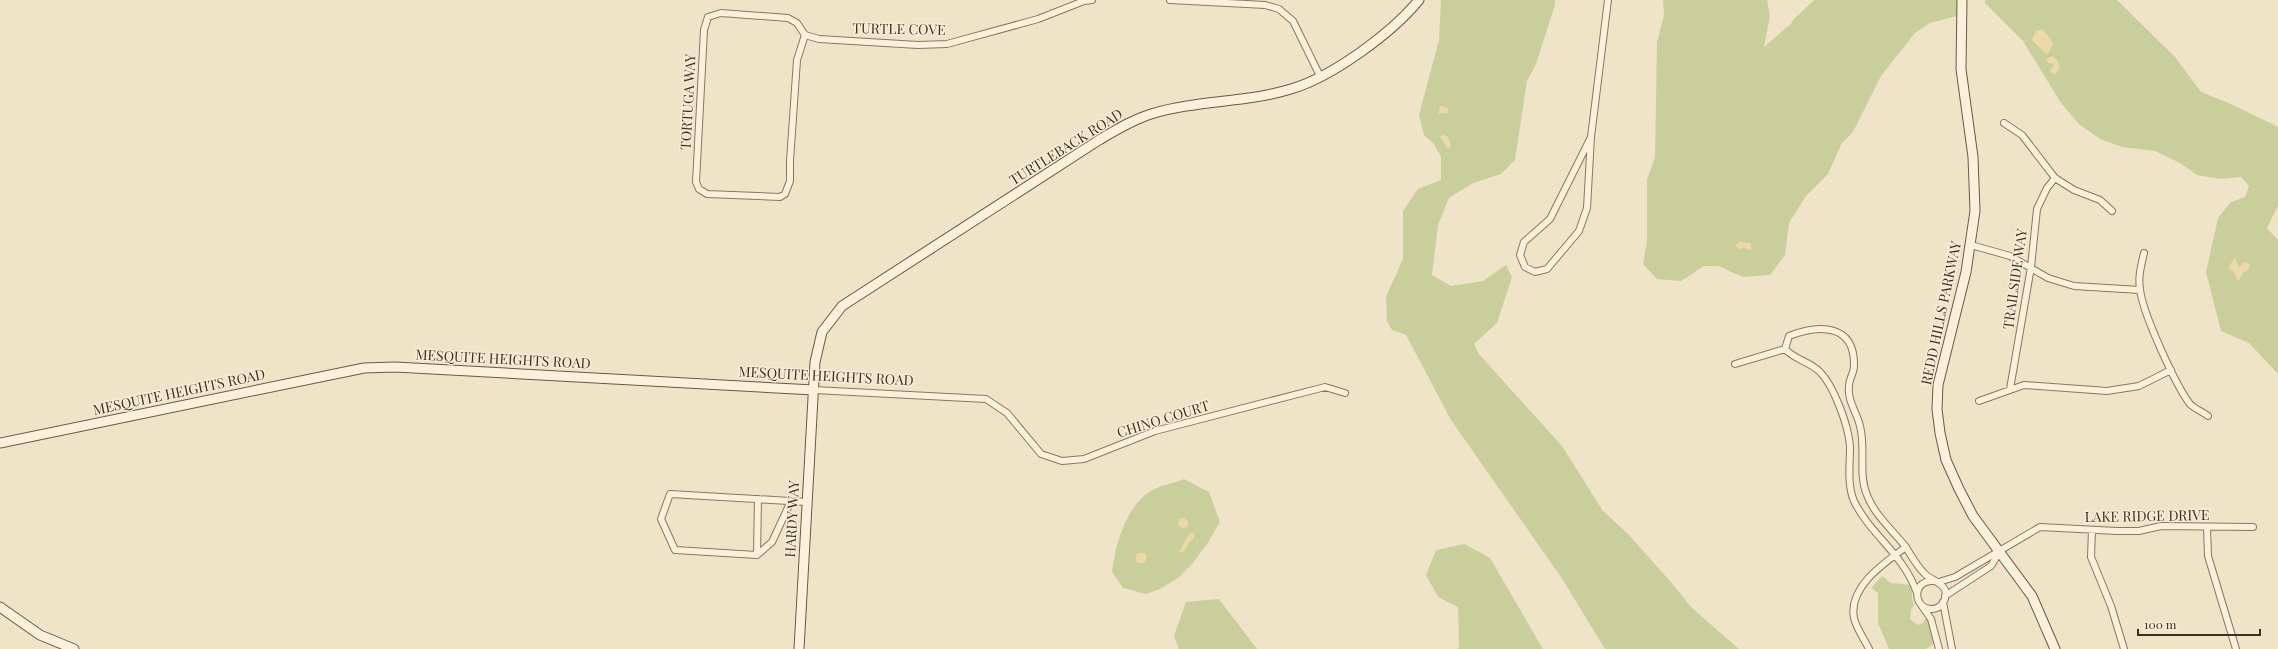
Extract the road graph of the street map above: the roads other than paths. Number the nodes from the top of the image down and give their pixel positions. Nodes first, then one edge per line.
1 (1092, 0) edge
2 (1170, 0) edge
3 (1419, 0) edge
4 (1608, 0) edge
5 (1962, 0) edge
6 (805, 35) junction
7 (1320, 76) junction
8 (2004, 123) dead end
9 (1591, 137) junction
10 (2055, 178) junction
11 (2112, 211) dead end
12 (1971, 245) junction
13 (2144, 253) dead end
14 (2031, 267) junction
15 (2140, 290) junction
16 (1785, 349) junction
17 (1736, 364) dead end
18 (2171, 370) junction
19 (2010, 388) junction
20 (814, 390) junction
21 (1345, 393) dead end
22 (1979, 401) dead end
23 (1007, 413) joint
24 (2208, 416) dead end
25 (0, 443) edge
26 (758, 499) junction
27 (791, 501) junction
28 (807, 502) junction
29 (2207, 527) junction
30 (2253, 527) dead end
31 (2092, 530) junction
32 (1906, 547) junction
33 (2000, 551) junction
34 (1896, 554) junction
35 (757, 555) junction
36 (1936, 582) junction
37 (1917, 593) junction
38 (1944, 599) junction
39 (1922, 606) junction
40 (0, 607) edge
41 (74, 649) edge
42 (799, 649) edge
43 (1869, 649) edge
44 (1939, 649) edge
45 (1952, 649) edge
46 (2055, 649) edge
47 (2124, 649) edge
48 (2236, 649) edge

1 - 6 street, TURTLE COVE
2 - 7 street
3 - 7 main road, TURTLEBACK ROAD
4 - 9 street
5 - 12 main road, REDD HILLS PARKWAY
6 - 6 street, TORTUGA WAY
7 - 20 main road, TURTLEBACK ROAD
8 - 10 street
9 - 9 street
10 - 11 street
10 - 14 street, TRAILSIDE WAY
12 - 14 street
12 - 33 main road, REDD HILLS PARKWAY
13 - 15 street
14 - 15 street
14 - 19 street, TRAILSIDE WAY
15 - 18 street
16 - 17 street
16 - 32 street
16 - 34 street
18 - 19 street
18 - 24 street
19 - 22 street
20 - 23 street, MESQUITE HEIGHTS ROAD
20 - 25 main road, MESQUITE HEIGHTS ROAD
20 - 28 main road, HARDY WAY
21 - 23 street, CHINO COURT
26 - 27 street
26 - 35 street
26 - 35 street
27 - 28 street
27 - 35 street
28 - 42 main road, HARDY WAY
29 - 30 street, LAKE RIDGE DRIVE
29 - 31 street, LAKE RIDGE DRIVE
29 - 48 street
31 - 33 street, LAKE RIDGE DRIVE
31 - 47 street
32 - 34 street
32 - 36 street
33 - 36 street, LAKE RIDGE DRIVE
33 - 38 street
33 - 46 main road, REDD HILLS PARKWAY
34 - 37 street
34 - 43 street
36 - 37 street
36 - 38 street
37 - 39 street
38 - 39 street
38 - 45 street
39 - 44 street
40 - 41 main road

